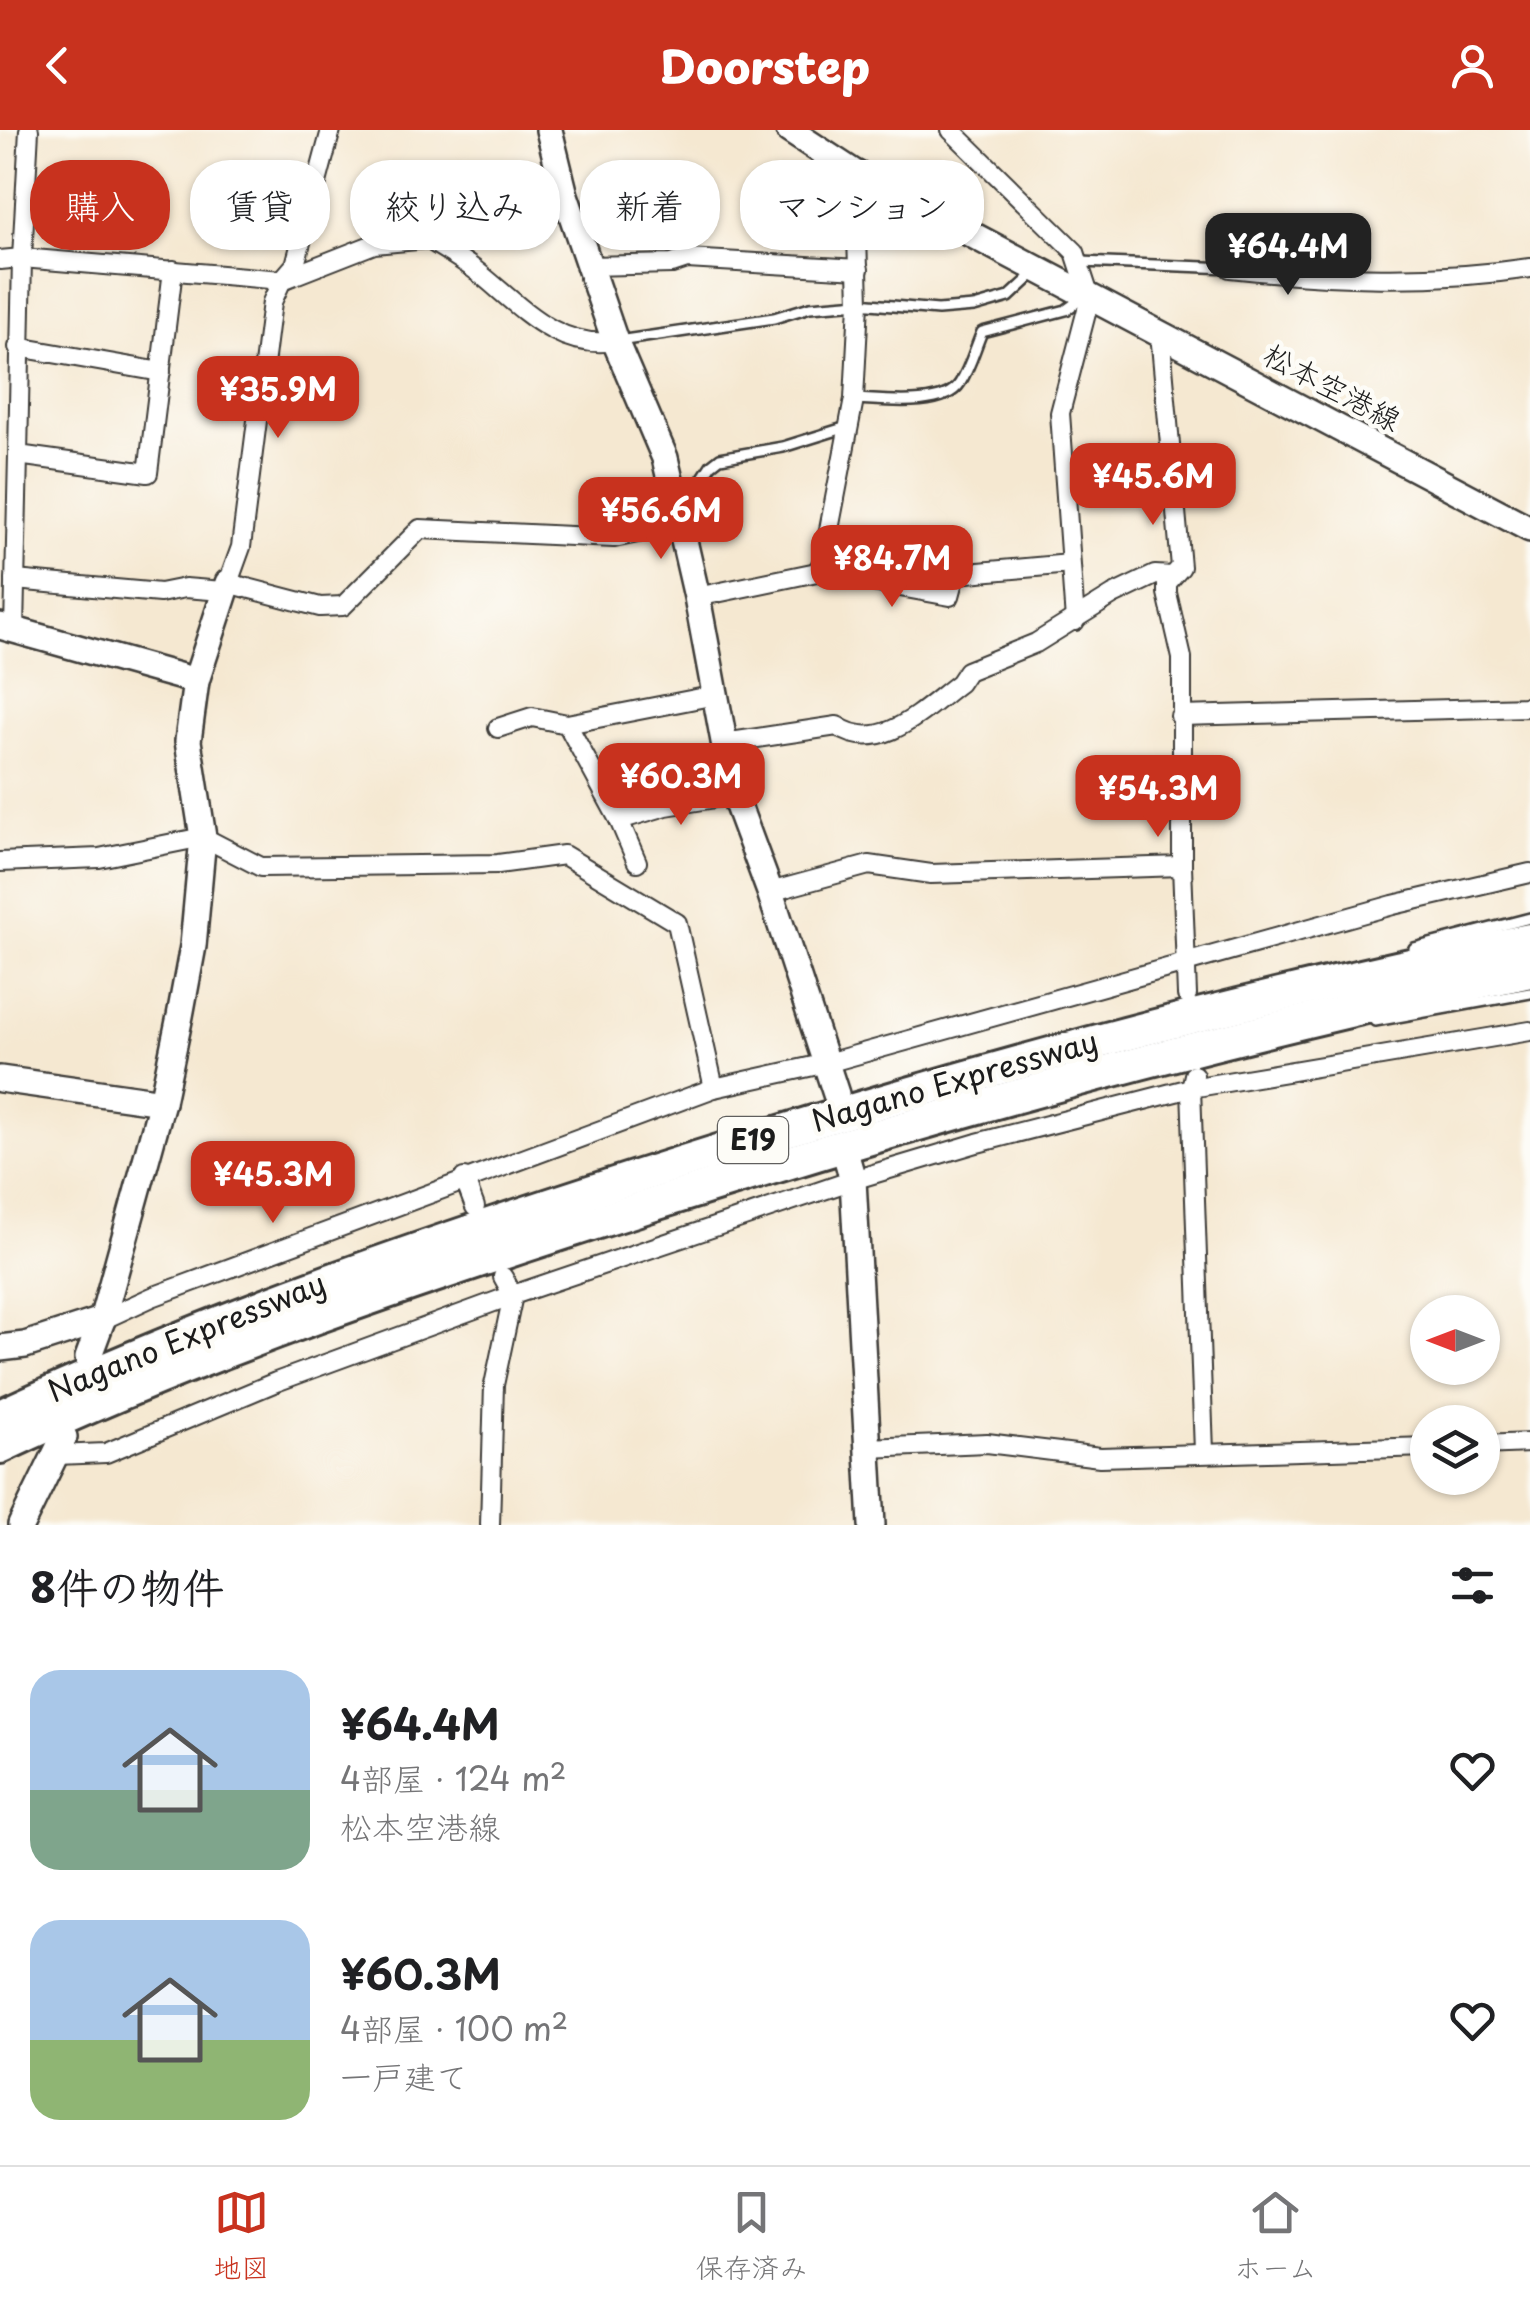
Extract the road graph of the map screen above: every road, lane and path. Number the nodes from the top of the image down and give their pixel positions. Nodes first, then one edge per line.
1 (30, 130) edge
2 (331, 130) edge
3 (549, 130) edge
4 (789, 130) edge
5 (951, 130) edge
6 (556, 160) edge
7 (835, 160) edge
8 (560, 180) edge
9 (984, 241) edge
10 (359, 250) edge
11 (444, 250) edge
12 (857, 250) edge
13 (22, 258) junction
14 (0, 260) edge
15 (1081, 262) junction
16 (589, 266) junction
17 (1230, 268) joint
18 (1530, 268) edge
19 (858, 269) junction
20 (173, 270) junction
21 (1039, 270) junction
22 (282, 280) junction
23 (1088, 297) junction
24 (859, 303) junction
25 (1160, 334) junction
26 (615, 341) junction
27 (18, 347) junction
28 (161, 372) junction
29 (854, 400) junction
30 (848, 426) junction
31 (18, 455) junction
32 (8, 502) edge
33 (678, 514) junction
34 (1530, 529) edge
35 (1070, 564) junction
36 (817, 572) junction
37 (1172, 576) junction
38 (15, 580) junction
39 (225, 587) junction
40 (697, 598) junction
41 (1076, 621) junction
42 (7, 628) edge
43 (196, 681) junction
44 (716, 695) junction
45 (1530, 708) edge
46 (1180, 716) junction
47 (566, 724) junction
48 (498, 728) dead end
49 (724, 743) junction
50 (734, 795) junction
51 (619, 820) junction
52 (203, 837) junction
53 (0, 862) edge
54 (637, 862) dead end
55 (1182, 866) junction
56 (1530, 873) edge
57 (770, 892) junction
58 (1530, 918) edge
59 (1530, 940) edge
60 (1411, 949) dead end
61 (1185, 962) junction
62 (1530, 971) edge
63 (1320, 973) dead end
64 (1530, 993) edge
65 (1187, 995) dead end
66 (1358, 1024) dead end
67 (1144, 1030) junction
68 (1530, 1031) edge
69 (1284, 1039) dead end
70 (828, 1063) junction
71 (1111, 1070) junction
72 (0, 1079) edge
73 (1192, 1082) junction
74 (714, 1088) junction
75 (836, 1094) dead end
76 (162, 1102) junction
77 (850, 1170) junction
78 (464, 1178) junction
79 (474, 1207) dead end
80 (503, 1276) dead end
81 (513, 1295) junction
82 (102, 1320) junction
83 (0, 1348) edge
84 (88, 1358) dead end
85 (0, 1416) edge
86 (1530, 1444) edge
87 (1500, 1445) edge
88 (60, 1446) joint
89 (0, 1447) edge
90 (1410, 1447) edge
91 (867, 1448) junction
92 (1204, 1452) junction
93 (21, 1525) edge
94 (490, 1525) edge
95 (872, 1525) edge

1 - 13 street
2 - 22 street
3 - 6 street
4 - 7 street, 松本空港線
5 - 15 street
8 - 16 street
9 - 21 street, 松本空港線
10 - 22 street
11 - 26 street
12 - 19 street
13 - 14 street
13 - 20 street
13 - 27 street
15 - 17 lane
15 - 23 street
16 - 19 street
16 - 26 street
17 - 18 street
19 - 24 street
20 - 22 street
20 - 28 street
21 - 23 street, 松本空港線
21 - 24 lane
22 - 39 street
23 - 25 street, 松本空港線
23 - 29 lane
23 - 35 street
24 - 26 lane
24 - 29 street
25 - 34 street, 松本空港線
25 - 37 street
26 - 33 street
27 - 28 street
27 - 31 street
28 - 31 street
29 - 30 street
30 - 33 lane
30 - 36 street
31 - 32 street
32 - 38 street
33 - 39 street
33 - 40 street
35 - 36 street
35 - 41 street
36 - 40 street
37 - 41 street
37 - 46 street
38 - 39 street
38 - 42 street
39 - 43 street
40 - 44 street
41 - 49 street
42 - 43 street
43 - 52 street
44 - 47 street
44 - 49 street
45 - 46 street
46 - 55 street
47 - 48 street
47 - 51 street
49 - 50 street
50 - 51 street
50 - 57 street
51 - 54 street
52 - 53 street
52 - 74 street
52 - 76 street
55 - 57 street
55 - 61 street
56 - 61 street
57 - 70 street
58 - 60 lane
59 - 67 highway, Nagano Expressway / E19
61 - 65 street
61 - 70 street
62 - 71 highway, Nagano Expressway / E19
63 - 67 lane
64 - 66 lane
67 - 85 highway, Nagano Expressway / E19
68 - 73 street
69 - 71 lane
70 - 74 street
70 - 75 street
71 - 89 highway, Nagano Expressway / E19
72 - 76 street
73 - 77 street
73 - 92 street
74 - 78 street
76 - 82 street
77 - 81 street
77 - 91 street
78 - 79 street
78 - 82 street
80 - 81 street
81 - 88 street
81 - 94 street
82 - 83 street
82 - 84 street
86 - 87 street
88 - 93 street
90 - 92 street
91 - 92 street
91 - 95 street

